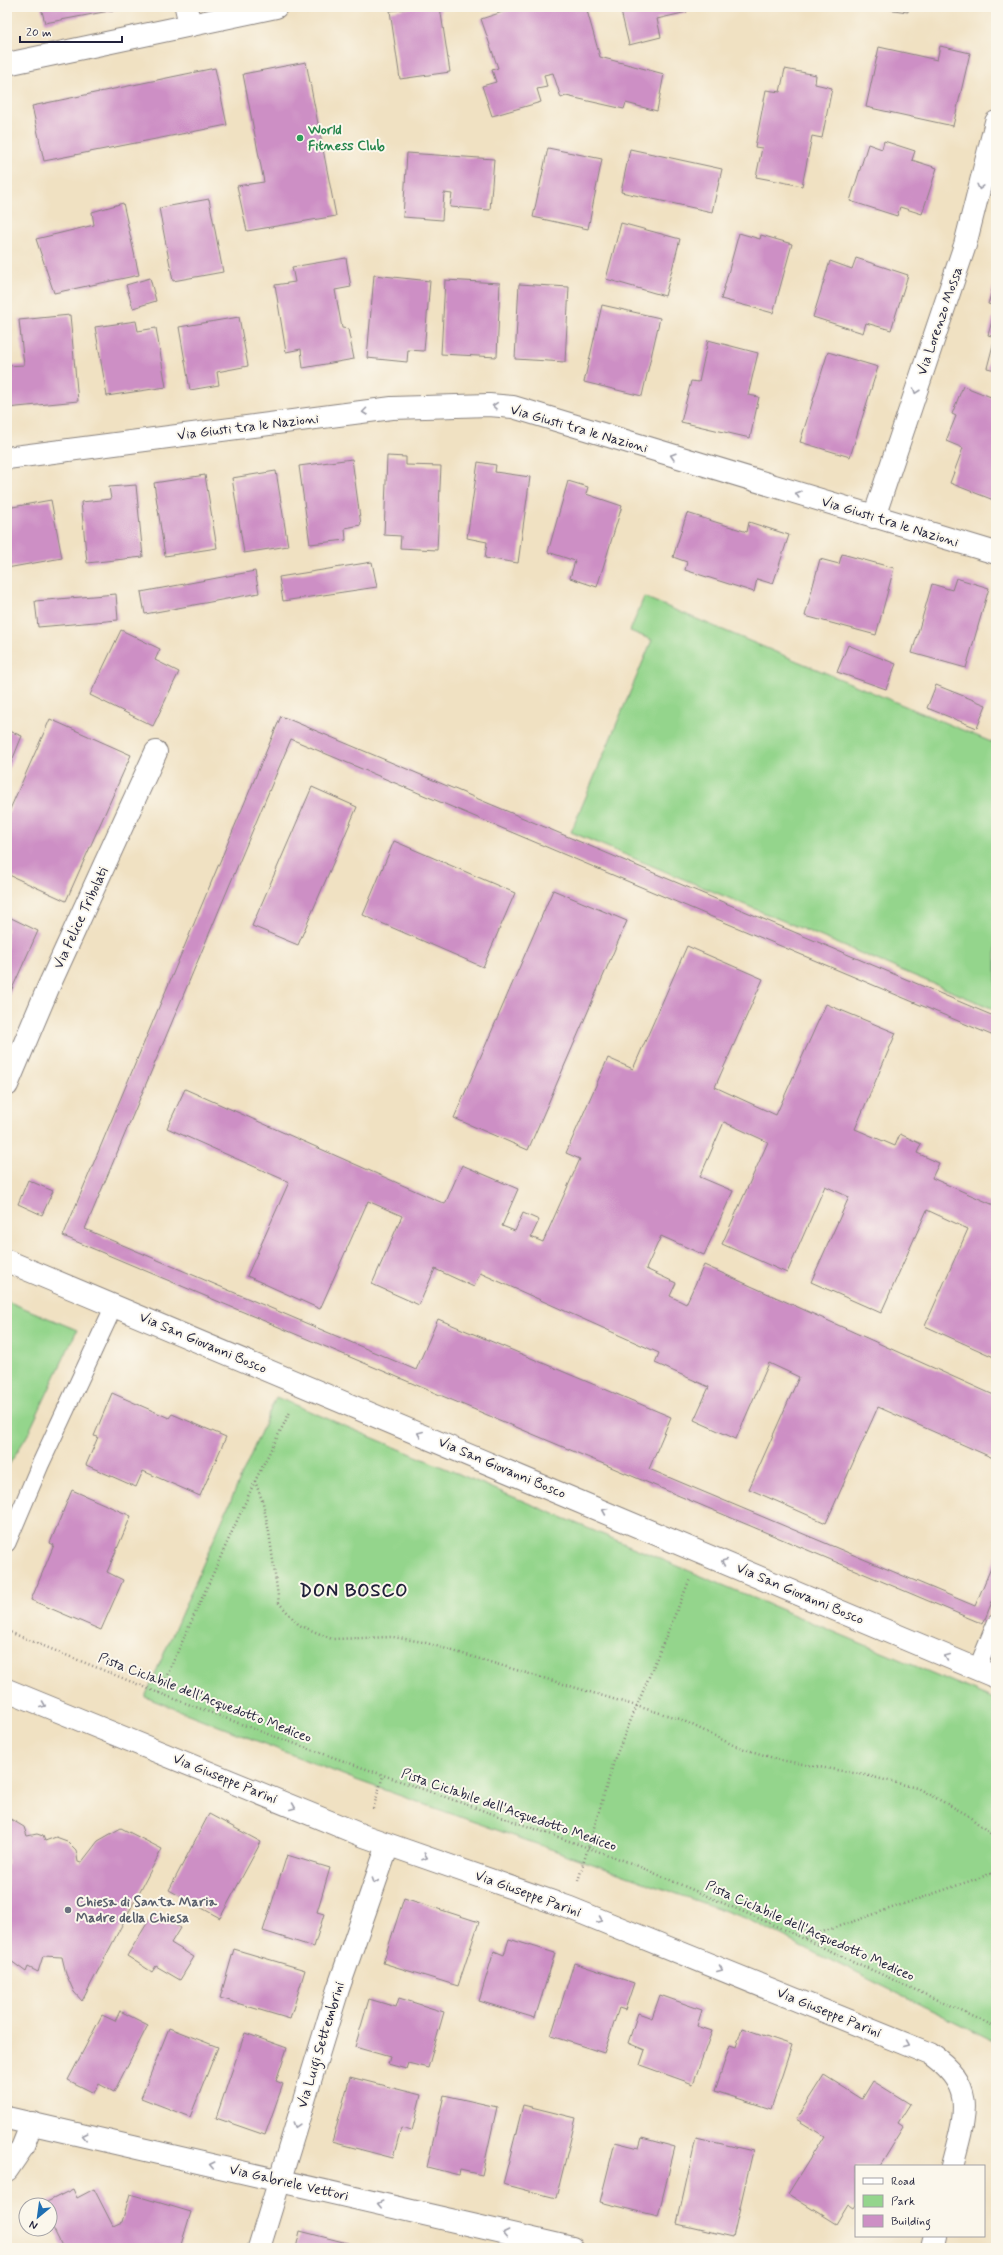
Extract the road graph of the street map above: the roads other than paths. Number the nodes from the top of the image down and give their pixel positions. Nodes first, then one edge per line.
1 (276, 7) edge
2 (188, 16) edge
3 (7, 64) edge
4 (996, 122) edge
5 (7, 458) edge
6 (874, 517) junction
7 (996, 553) edge
8 (156, 752) dead end
9 (7, 1085) edge
10 (7, 1261) edge
11 (114, 1306) junction
12 (7, 1543) edge
13 (996, 1623) edge
14 (986, 1673) edge
15 (7, 1690) edge
16 (388, 1844) junction
17 (7, 2118) edge
18 (32, 2123) junction
19 (952, 2165) edge
20 (7, 2170) edge
21 (278, 2181) junction
22 (935, 2237) edge
23 (259, 2248) edge
24 (572, 2248) edge
25 (932, 2248) edge

1 - 2 street
2 - 3 street
4 -> 6 street, Via Lorenzo Mossa
6 -> 5 street, Via Giusti tra le Nazioni
6 - 7 street, Via Giusti tra le Nazioni
8 - 9 street, Via Felice Tribolati
10 - 11 street, Via San Giovanni Bosco
11 - 12 lane
14 -> 11 street, Via San Giovanni Bosco
13 - 14 lane
15 -> 16 street, Via Giuseppe Parini
16 -> 19 street, Via Giuseppe Parini
16 -> 21 street, Via Luigi Settembrini
17 - 18 street, Via Gabriele Vettori
18 - 20 street
21 -> 18 street, Via Gabriele Vettori
21 - 23 street, Via Luigi Settembrini
24 -> 21 street, Via Gabriele Vettori
22 - 25 street

